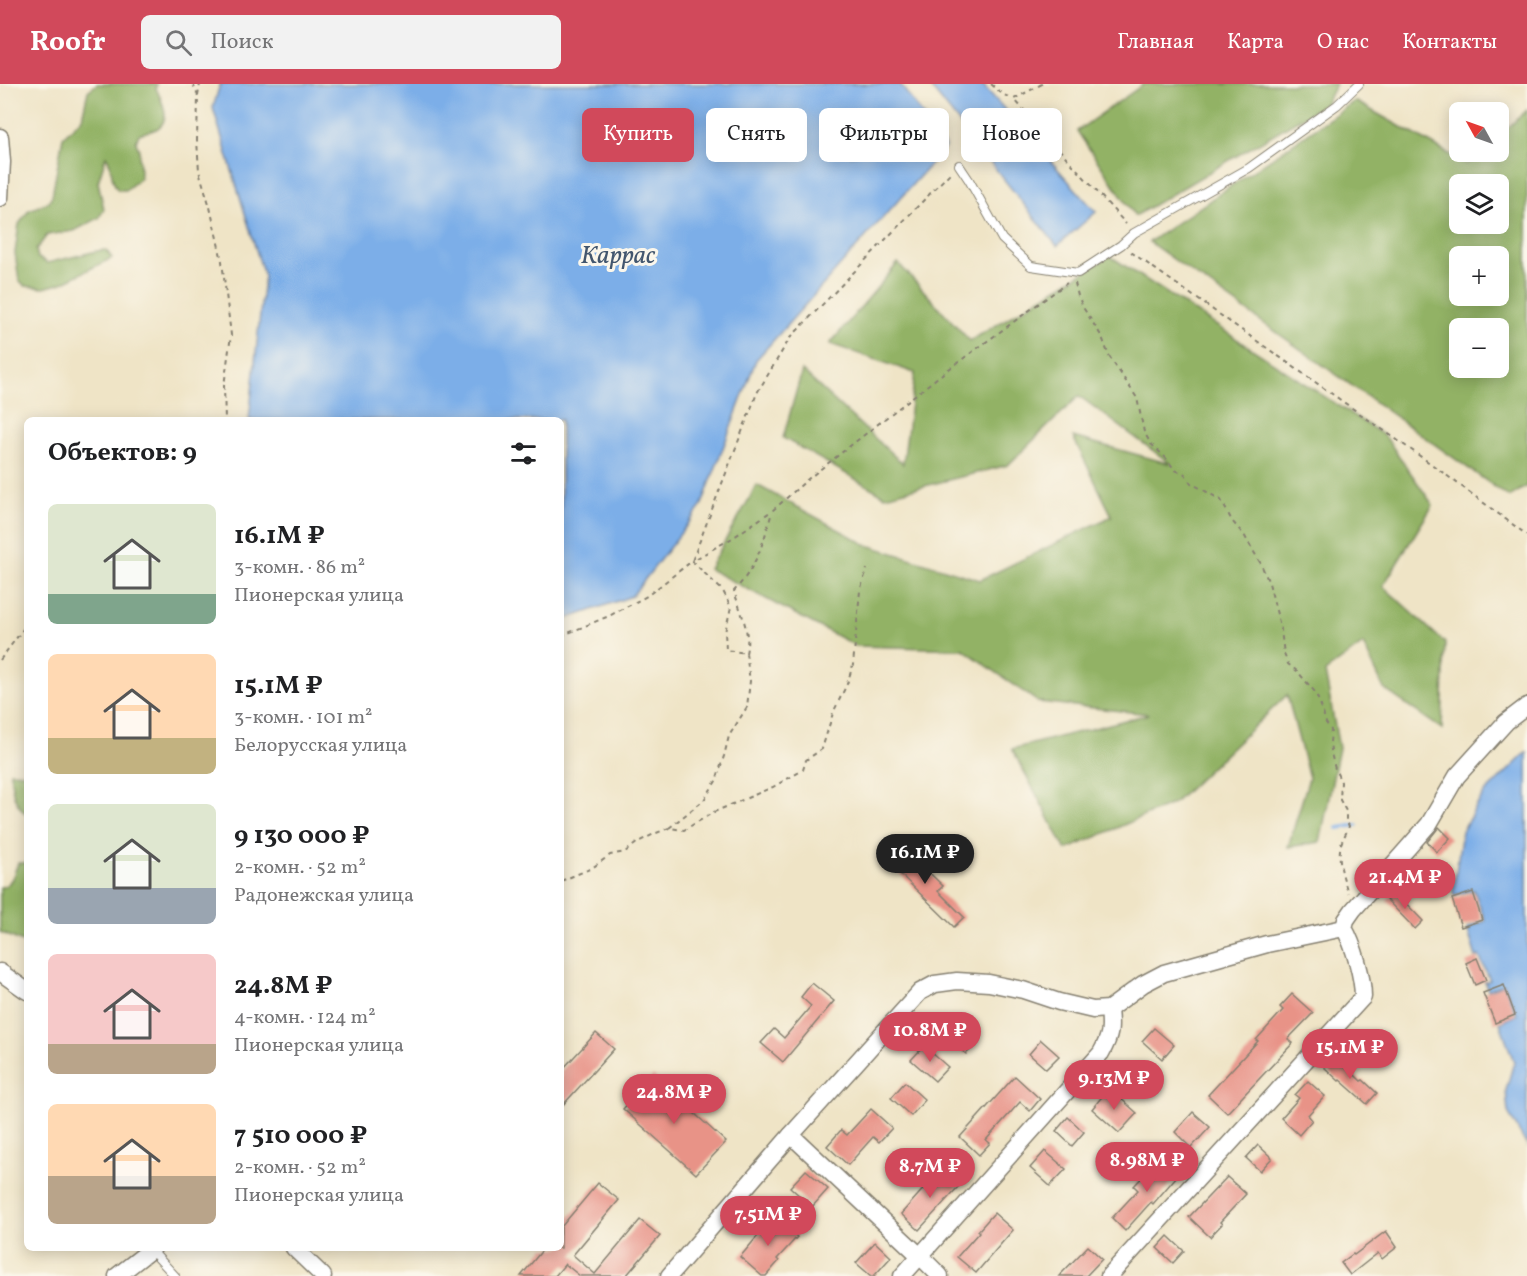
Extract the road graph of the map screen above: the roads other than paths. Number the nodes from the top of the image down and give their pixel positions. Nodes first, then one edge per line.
1 (1359, 84) edge
2 (0, 137) edge
3 (958, 165) road end
4 (0, 198) edge
5 (1527, 706) edge
6 (1344, 928) junction
7 (0, 972) edge
8 (24, 989) edge
9 (1109, 1009) junction
10 (791, 1135) junction
11 (148, 1251) edge
12 (153, 1251) edge
13 (297, 1251) edge
14 (920, 1256) junction
15 (117, 1276) edge
16 (175, 1276) edge
17 (323, 1276) edge
18 (669, 1276) edge
19 (902, 1276) edge
20 (940, 1276) edge
21 (1109, 1276) edge

1 - 3 lane
2 - 4 street
5 - 6 street
6 - 9 street
6 - 21 street
7 - 8 street
9 - 10 street
9 - 14 street
10 - 14 street
10 - 18 street
11 - 15 street
12 - 16 lane
13 - 17 street
14 - 19 street
14 - 20 street

